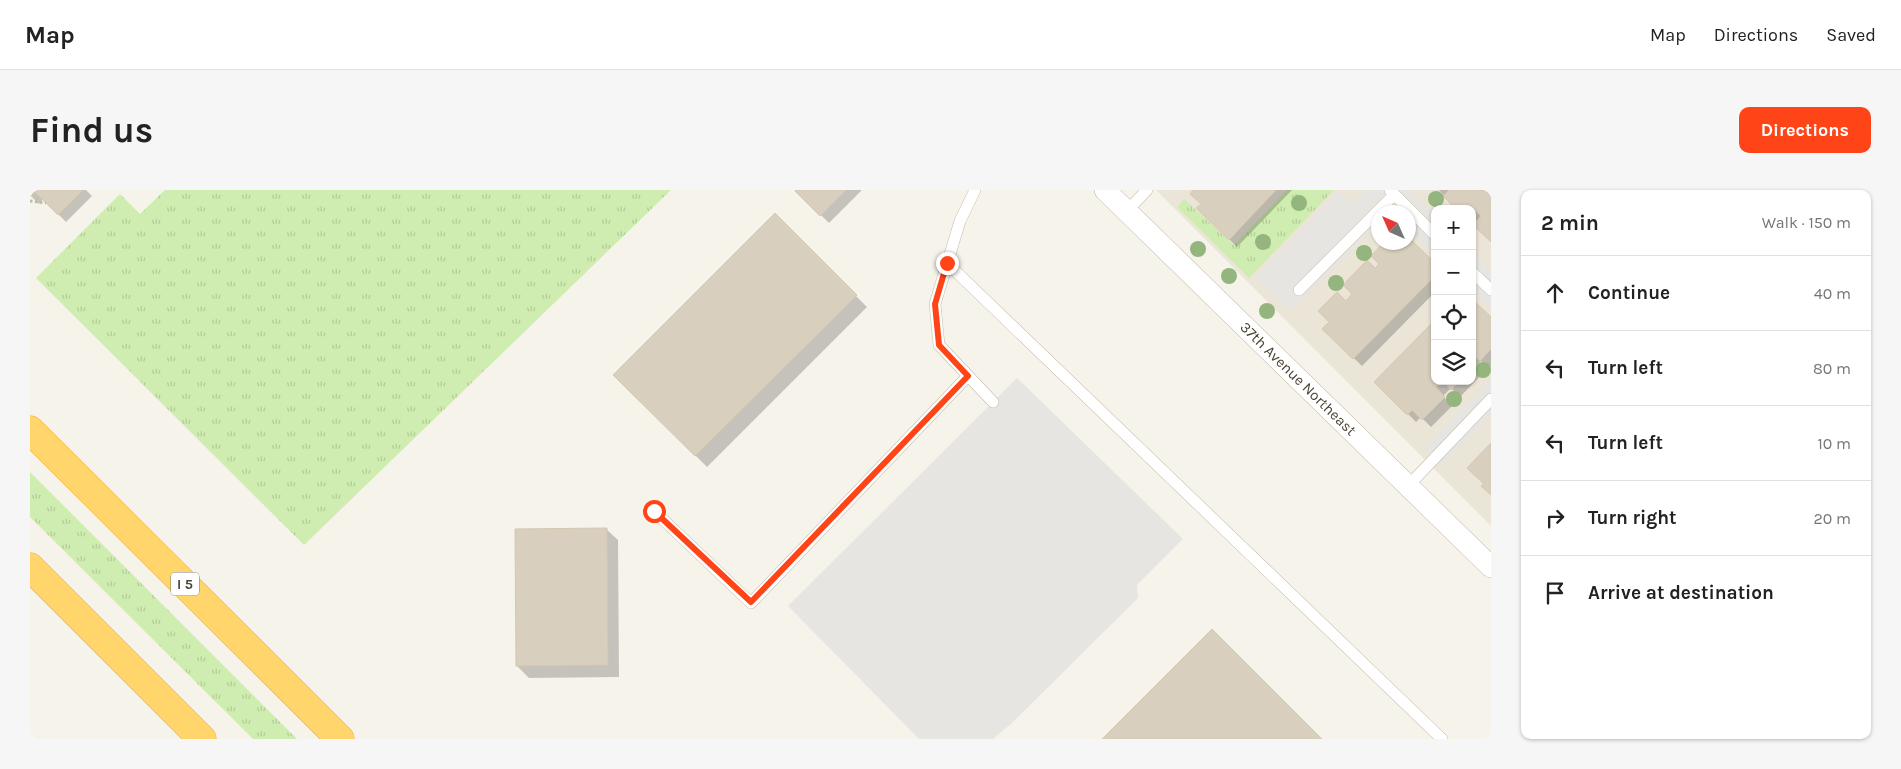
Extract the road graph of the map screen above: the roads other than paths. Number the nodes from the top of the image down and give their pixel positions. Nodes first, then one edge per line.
1 (975, 190) edge
2 (1105, 190) edge
3 (1148, 190) edge
4 (1392, 192) edge
5 (1127, 211) junction
6 (1431, 231) edge
7 (947, 263) junction
8 (1476, 276) edge
9 (1299, 290) dead end
10 (1491, 290) edge
11 (968, 376) junction
12 (1491, 400) edge
13 (992, 402) dead end
14 (30, 430) edge
15 (1408, 486) junction
16 (654, 511) dead end
17 (30, 567) edge
18 (1491, 567) edge
19 (202, 739) edge
20 (340, 739) edge
21 (1442, 739) edge

1 - 7 lane
2 - 5 street, 37th Avenue Northeast
3 - 5 lane
4 - 6 lane
4 - 9 lane
5 - 15 street, 37th Avenue Northeast
7 - 11 lane
7 - 21 lane
8 - 10 lane
11 - 13 lane
11 - 16 lane
12 - 15 lane
14 - 20 highway, I 5
15 - 18 street, 37th Avenue Northeast
17 - 19 highway

